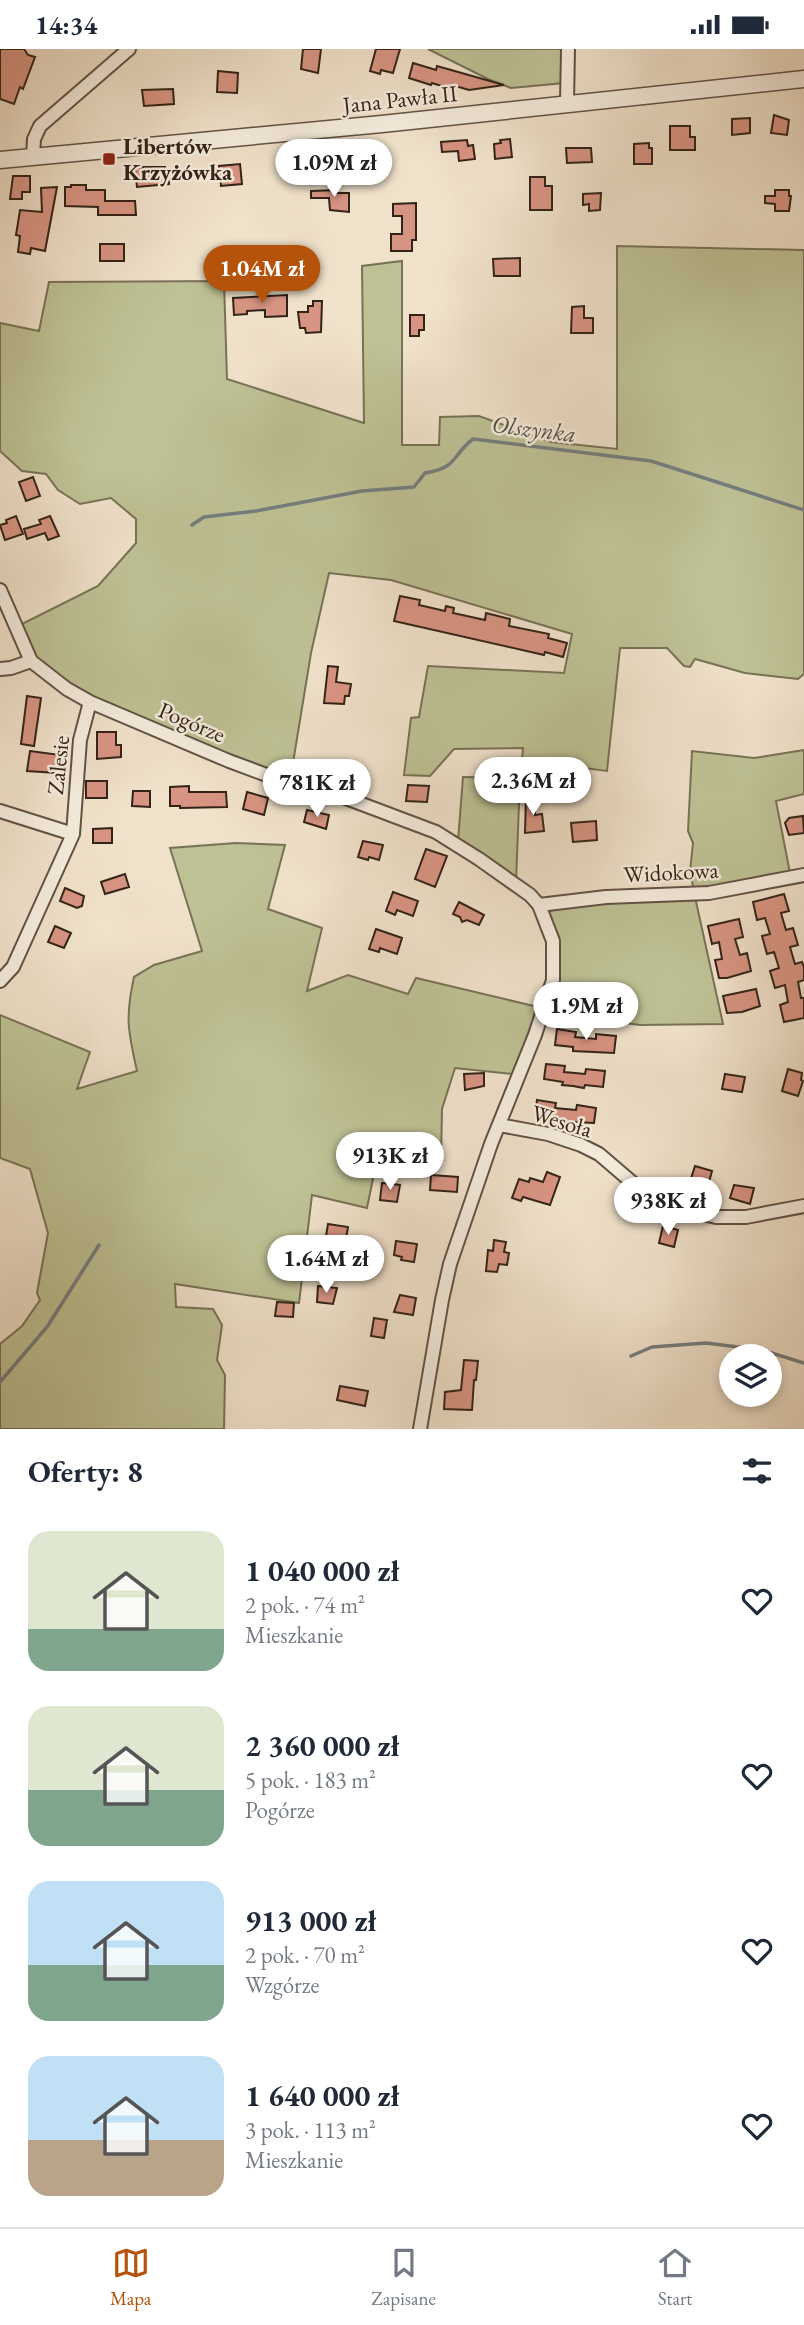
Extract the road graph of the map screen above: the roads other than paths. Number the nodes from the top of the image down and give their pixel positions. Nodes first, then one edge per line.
1 (129, 49) edge
2 (568, 49) edge
3 (804, 79) edge
4 (567, 103) junction
5 (33, 157) junction
6 (0, 160) edge
7 (0, 590) edge
8 (31, 660) junction
9 (0, 669) edge
10 (90, 702) junction
11 (0, 811) edge
12 (73, 834) junction
13 (804, 875) edge
14 (539, 905) junction
15 (0, 981) edge
16 (499, 1125) junction
17 (804, 1206) edge
18 (420, 1429) edge

1 - 5 street
2 - 4 street
3 - 4 street, Jana Pawła II
4 - 5 street, Jana Pawła II
5 - 6 street, Jana Pawła II
7 - 8 street, Pogórze
8 - 9 street
8 - 10 street, Pogórze
10 - 12 street, Zalesie
10 - 14 street, Pogórze
11 - 12 street, Zalesie
12 - 15 street, Zalesie
13 - 14 street, Widokowa
14 - 16 street, Pogórze
16 - 17 street, Wesoła
16 - 18 street, Pogórze

